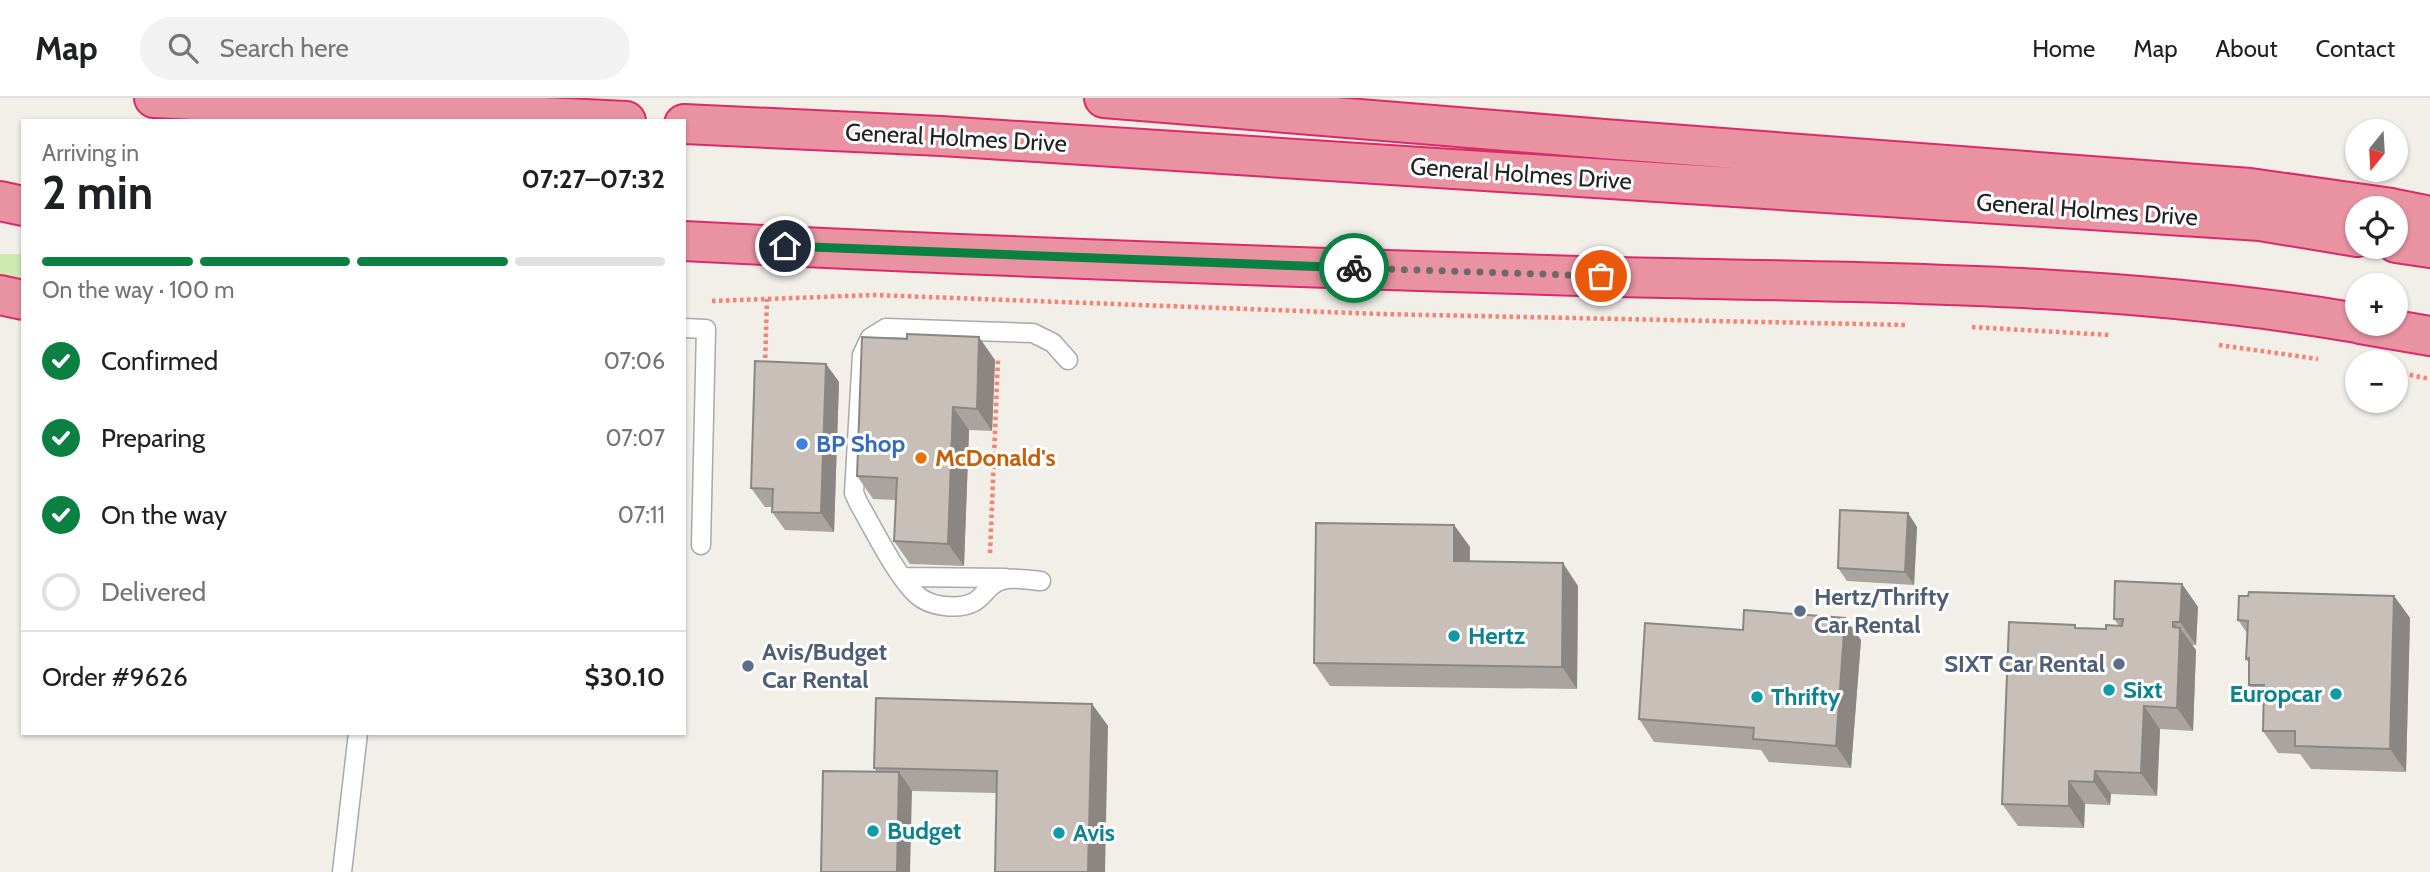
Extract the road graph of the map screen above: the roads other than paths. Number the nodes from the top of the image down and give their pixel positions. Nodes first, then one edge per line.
1 (154, 98) edge
2 (1104, 98) edge
3 (585, 119) edge
4 (686, 124) edge
5 (0, 201) edge
6 (2345, 202) edge
7 (21, 206) edge
8 (21, 206) edge
9 (0, 207) edge
10 (2408, 212) edge
11 (2430, 216) edge
12 (2345, 235) edge
13 (686, 241) edge
14 (2408, 245) edge
15 (835, 248) junction
16 (2430, 248) edge
17 (686, 261) edge
18 (0, 295) edge
19 (21, 300) edge
20 (2345, 321) edge
21 (686, 328) edge
22 (2408, 332) edge
23 (2430, 336) edge
24 (1068, 360) dead end
25 (701, 545) dead end
26 (903, 577) junction
27 (1006, 578) junction
28 (1041, 581) dead end
29 (358, 735) edge
30 (342, 872) edge

1 - 3 highway
2 - 6 highway
4 - 12 highway, General Holmes Drive
5 - 7 highway
8 - 9 highway
10 - 11 highway
13 - 15 highway
14 - 16 highway
15 - 17 highway
15 - 20 highway
18 - 19 highway
21 - 25 lane
22 - 23 highway
24 - 26 lane
26 - 27 lane
26 - 27 lane
27 - 28 lane
29 - 30 lane

